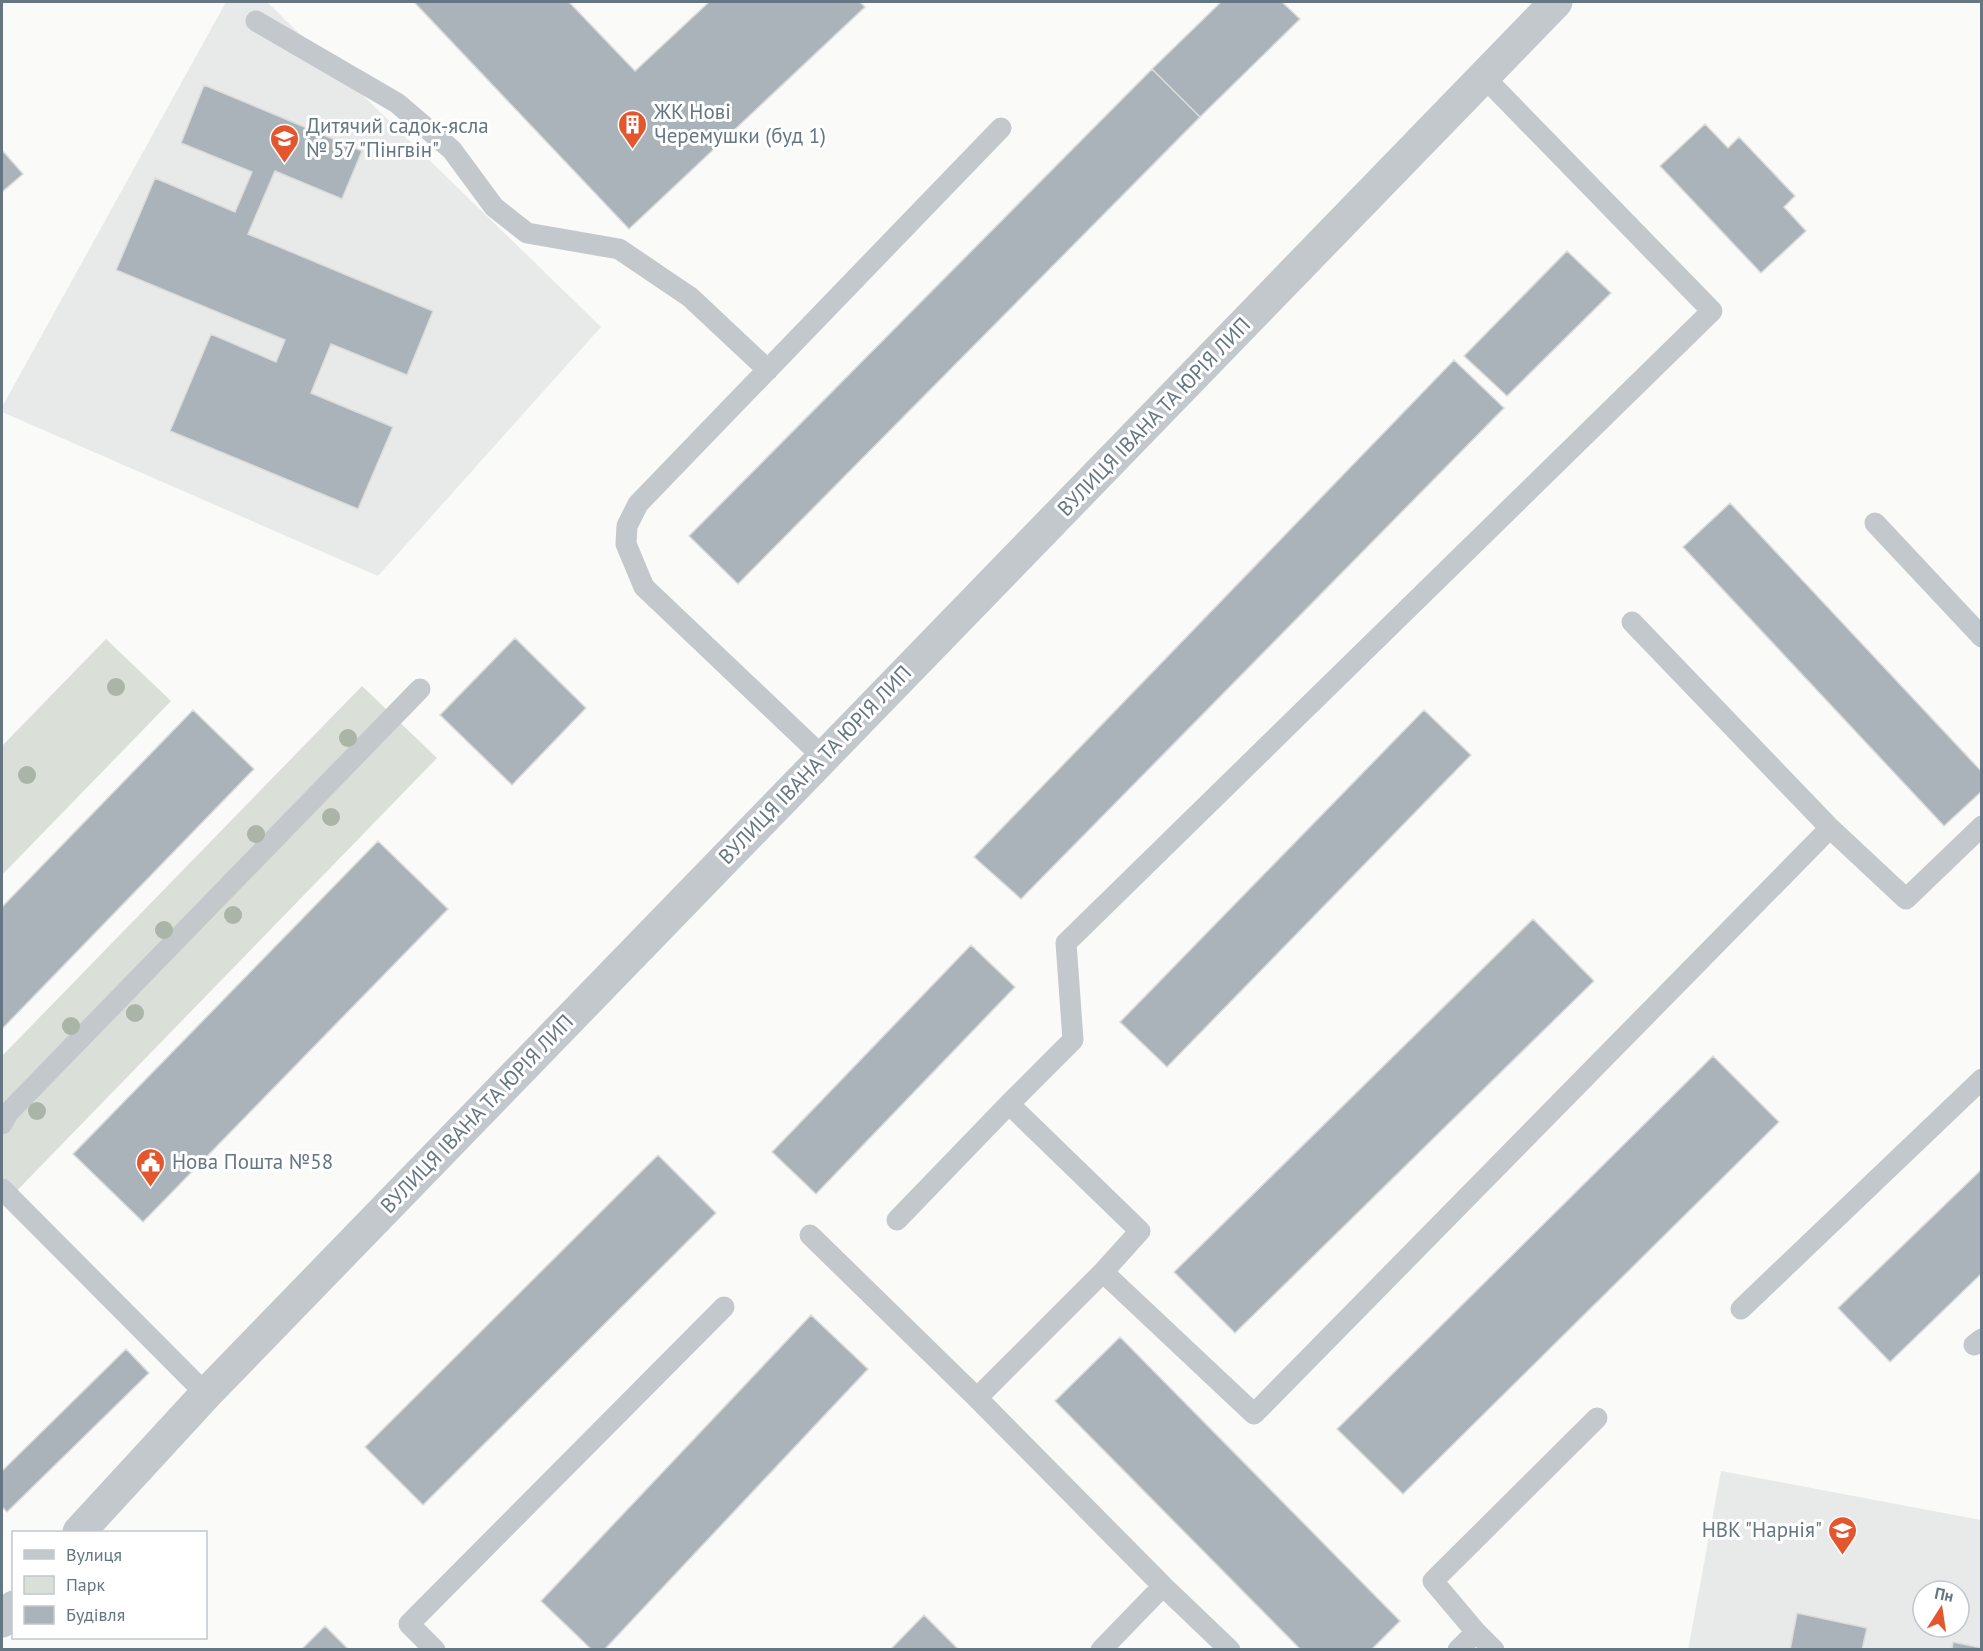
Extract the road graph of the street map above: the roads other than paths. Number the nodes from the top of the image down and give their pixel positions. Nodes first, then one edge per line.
1 (1556, 2) edge
2 (256, 21) dead end
3 (1484, 77) junction
4 (1001, 128) dead end
5 (768, 370) junction
6 (1875, 523) dead end
7 (1632, 622) dead end
8 (1982, 637) edge
9 (420, 689) dead end
10 (823, 757) junction
11 (1982, 826) edge
12 (1830, 828) junction
13 (1982, 1079) edge
14 (1009, 1104) junction
15 (2, 1124) edge
16 (2, 1189) edge
17 (897, 1220) dead end
18 (810, 1235) dead end
19 (1103, 1272) junction
20 (724, 1307) dead end
21 (1741, 1309) dead end
22 (206, 1394) junction
23 (977, 1398) junction
24 (1597, 1418) dead end
25 (81, 1531) edge
26 (1163, 1586) junction
27 (12, 1609) edge
28 (2, 1621) edge
29 (1476, 1632) junction
30 (435, 1650) edge
31 (1101, 1650) edge
32 (1230, 1650) edge
33 (1458, 1650) edge
34 (1494, 1650) edge

1 - 3 street, ВУЛИЦЯ ІВАНА ТА ЮРІЯ ЛИП
2 - 5 lane
3 - 10 street, ВУЛИЦЯ ІВАНА ТА ЮРІЯ ЛИП
3 - 14 lane
4 - 5 lane
5 - 10 lane
6 - 8 lane
7 - 12 lane
9 - 15 lane
10 - 22 street, ВУЛИЦЯ ІВАНА ТА ЮРІЯ ЛИП
11 - 12 lane
12 - 19 lane
13 - 21 lane
14 - 17 lane
14 - 19 lane
16 - 22 lane
18 - 23 lane
19 - 23 lane
20 - 30 lane
22 - 25 street, ВУЛИЦЯ ІВАНА ТА ЮРІЯ ЛИП
23 - 26 lane
24 - 29 lane
26 - 31 lane
26 - 32 lane
27 - 28 street
29 - 33 lane
29 - 34 lane

